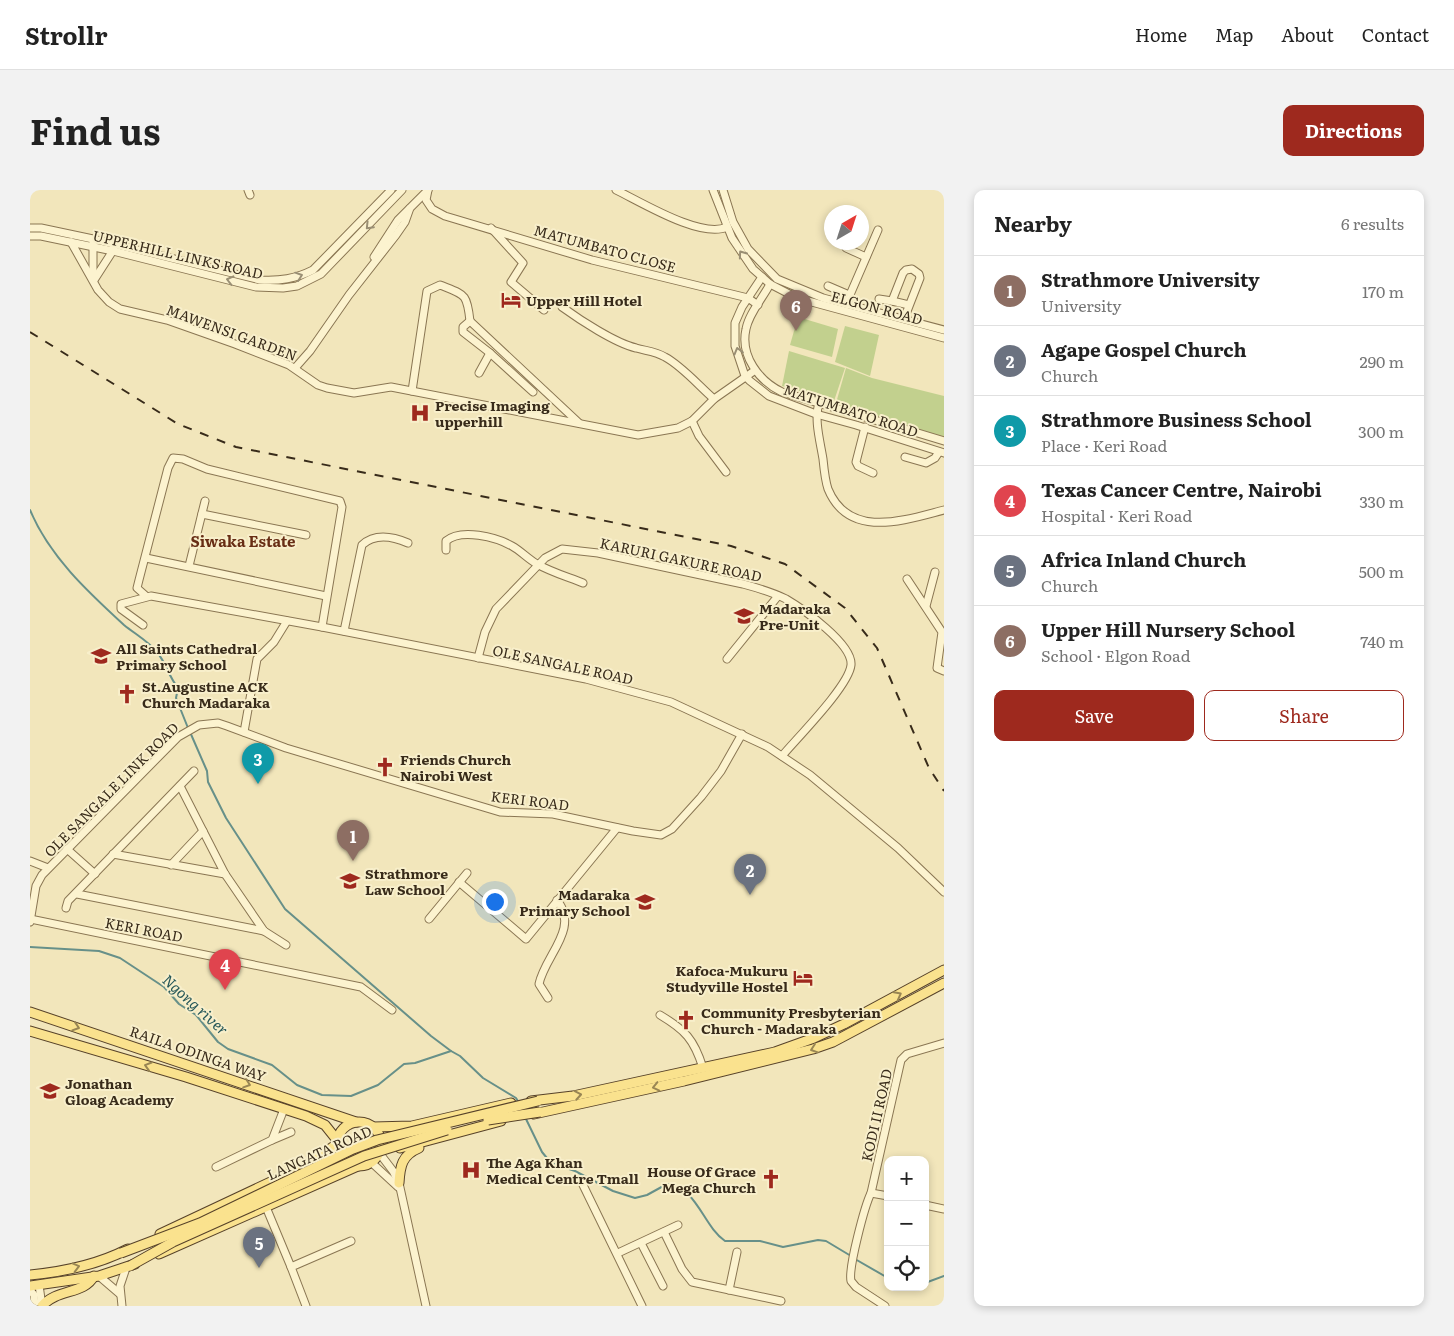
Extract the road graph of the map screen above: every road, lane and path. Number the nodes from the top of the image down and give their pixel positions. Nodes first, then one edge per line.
1 (391, 190) edge
2 (402, 190) edge
3 (428, 190) edge
4 (616, 190) edge
5 (713, 190) edge
6 (723, 190) edge
7 (727, 227) junction
8 (30, 228) edge
9 (491, 228) junction
10 (878, 230) dead end
11 (30, 236) edge
12 (93, 238) junction
13 (71, 242) junction
14 (92, 247) junction
15 (114, 247) junction
16 (850, 250) edge
17 (866, 258) junction
18 (762, 277) junction
19 (94, 280) junction
20 (770, 284) junction
21 (828, 286) dead end
22 (849, 295) junction
23 (748, 298) junction
24 (879, 298) dead end
25 (892, 301) junction
26 (846, 304) junction
27 (758, 305) junction
28 (909, 305) junction
29 (562, 307) dead end
30 (544, 310) dead end
31 (904, 319) junction
32 (470, 321) junction
33 (944, 330) edge
34 (944, 338) edge
35 (490, 353) junction
36 (295, 368) junction
37 (754, 371) junction
38 (479, 373) dead end
39 (745, 376) junction
40 (412, 391) junction
41 (533, 392) dead end
42 (800, 397) junction
43 (714, 399) junction
44 (819, 402) junction
45 (798, 407) junction
46 (816, 414) junction
47 (873, 419) junction
48 (692, 421) junction
49 (579, 423) junction
50 (868, 428) junction
51 (916, 432) junction
52 (944, 441) edge
53 (912, 443) junction
54 (942, 451) edge
55 (905, 457) dead end
56 (726, 472) dead end
57 (873, 473) dead end
58 (205, 500) dead end
59 (944, 510) edge
60 (202, 514) junction
61 (306, 535) dead end
62 (408, 543) dead end
63 (446, 550) dead end
64 (146, 558) junction
65 (538, 564) junction
66 (189, 566) junction
67 (934, 572) dead end
68 (907, 579) dead end
69 (583, 583) dead end
70 (146, 596) junction
71 (326, 596) junction
72 (778, 596) junction
73 (926, 606) junction
74 (287, 621) junction
75 (143, 625) dead end
76 (322, 627) junction
77 (344, 631) junction
78 (478, 658) junction
79 (727, 659) dead end
80 (944, 672) edge
81 (244, 732) junction
82 (742, 734) junction
83 (782, 756) junction
84 (194, 771) dead end
85 (180, 786) junction
86 (617, 828) junction
87 (203, 831) junction
88 (67, 849) junction
89 (113, 854) junction
90 (30, 861) edge
91 (171, 865) junction
92 (48, 868) junction
93 (467, 873) dead end
94 (95, 874) junction
95 (225, 874) junction
96 (459, 882) junction
97 (944, 892) edge
98 (77, 894) junction
99 (557, 900) junction
100 (66, 908) dead end
101 (429, 919) dead end
102 (30, 921) edge
103 (264, 931) junction
104 (286, 945) dead end
105 (944, 970) edge
106 (944, 983) edge
107 (548, 998) dead end
108 (392, 1010) dead end
109 (30, 1012) edge
110 (660, 1015) dead end
111 (30, 1031) edge
112 (944, 1043) edge
113 (132, 1045) junction
114 (128, 1060) junction
115 (703, 1068) junction
116 (522, 1102) junction
117 (284, 1109) junction
118 (540, 1112) junction
119 (356, 1122) junction
120 (373, 1127) junction
121 (291, 1132) dead end
122 (447, 1136) junction
123 (272, 1140) junction
124 (337, 1142) junction
125 (380, 1153) junction
126 (372, 1163) junction
127 (358, 1166) junction
128 (216, 1167) dead end
129 (583, 1185) dead end
130 (400, 1188) junction
131 (872, 1192) junction
132 (884, 1195) edge
133 (929, 1206) edge
134 (266, 1207) junction
135 (944, 1209) edge
136 (678, 1225) dead end
137 (664, 1232) junction
138 (351, 1241) dead end
139 (642, 1243) junction
140 (737, 1252) dead end
141 (120, 1253) junction
142 (618, 1253) junction
143 (128, 1267) junction
144 (291, 1268) junction
145 (30, 1275) edge
146 (97, 1276) junction
147 (35, 1286) edge
148 (663, 1286) dead end
149 (30, 1290) edge
150 (729, 1290) junction
151 (120, 1294) junction
152 (782, 1301) dead end
153 (35, 1306) edge
154 (42, 1306) edge
155 (122, 1306) edge
156 (306, 1306) edge
157 (426, 1306) edge
158 (642, 1306) edge
159 (885, 1306) edge

15 -> 1 street, UPPERHILL LINKS ROAD
2 -> 15 street, UPPERHILL LINKS ROAD
3 - 9 street, MATUMBATO CLOSE
3 - 36 street
4 - 7 street
5 - 7 street, ELGON ROAD
6 - 26 street, ELGON ROAD
18 -> 7 street, ELGON ROAD
8 - 12 street, UPPERHILL LINKS ROAD
9 - 23 street, MATUMBATO CLOSE
9 - 30 street
10 - 17 street
11 - 13 street, UPPERHILL LINKS ROAD
12 - 14 street
12 - 15 street, UPPERHILL LINKS ROAD
13 - 14 street, UPPERHILL LINKS ROAD
13 - 19 street
14 - 15 street, UPPERHILL LINKS ROAD
14 - 19 street
15 - 19 street
16 - 17 street
17 - 22 street
18 - 20 street, ELGON ROAD
18 - 23 street
19 - 36 street, MAWENSI GARDEN
20 - 27 street
20 - 34 street, ELGON ROAD
21 - 22 street
22 - 26 street
23 - 27 street, MATUMBATO CLOSE
39 -> 23 street
24 - 25 street
25 - 28 street
25 - 28 street
26 - 31 street, ELGON ROAD
27 - 37 street
28 - 31 street
29 - 43 street
31 - 33 street, ELGON ROAD
32 - 35 street
32 - 40 street
32 - 49 street
35 - 38 street
35 - 41 street
36 - 40 street, MAWENSI GARDEN
37 - 39 street, MAWENSI GARDEN
37 - 42 street, MATUMBATO ROAD
39 - 43 street, MAWENSI GARDEN
39 - 45 street, MATUMBATO ROAD
40 - 49 street, MAWENSI GARDEN
42 - 44 street, MATUMBATO ROAD
42 - 45 street
43 - 48 street, MAWENSI GARDEN
44 - 46 street
44 - 47 street, MATUMBATO ROAD
45 - 46 street, MATUMBATO ROAD
46 - 50 street, MATUMBATO ROAD
46 - 59 street
47 - 50 street
47 - 51 street, MATUMBATO ROAD
48 - 49 street, MAWENSI GARDEN
48 - 56 street
50 - 53 street, MATUMBATO ROAD
50 - 57 street
51 - 52 street, MATUMBATO ROAD
51 - 53 street
53 - 54 street, MATUMBATO ROAD
54 - 55 street
58 - 60 street
60 - 61 street
60 - 66 street
62 - 77 street
63 - 65 street
64 - 66 street
64 - 70 street
64 - 71 street
65 - 69 street
65 - 72 street, KARURI GAKURE ROAD
65 - 78 street, KARURI GAKURE ROAD
66 - 71 street
67 - 73 street
68 - 73 street
70 - 74 street, OLE SANGALE ROAD
70 - 75 street, OLE SANGALE ROAD
71 - 76 street
72 - 79 street
72 - 83 street, KARURI GAKURE ROAD
73 - 80 street
74 - 76 street, OLE SANGALE ROAD
74 - 81 street
76 - 77 street, OLE SANGALE ROAD
77 - 78 street, OLE SANGALE ROAD
78 - 82 street, OLE SANGALE ROAD
81 - 86 street, KERI ROAD
81 - 88 street, OLE SANGALE LINK ROAD
82 - 83 street, OLE SANGALE ROAD
82 - 86 street, KERI ROAD
83 - 97 street, OLE SANGALE ROAD
84 - 85 street
85 - 87 street
85 - 89 street
86 - 99 street
87 - 91 street
87 - 95 street
88 - 92 street, OLE SANGALE LINK ROAD
88 - 94 street
89 - 91 street
89 - 94 street
90 - 92 street
91 - 95 street
92 - 102 street, OLE SANGALE LINK ROAD
93 - 96 street
94 - 98 street
95 - 103 street
96 - 99 street
96 - 101 street
98 - 100 street
98 - 103 street
99 - 107 street
102 - 108 street, KERI ROAD
103 - 104 street
115 -> 105 main road, LANGATA ROAD
106 -> 118 main road, LANGATA ROAD
109 -> 113 main road, RAILA ODINGA WAY
110 - 115 street
111 - 114 main road, RAILA ODINGA WAY
112 - 131 street, KODI II ROAD
113 - 114 main road
113 -> 119 main road, RAILA ODINGA WAY
117 -> 114 main road, RAILA ODINGA WAY
116 -> 115 main road, LANGATA ROAD
116 - 120 main road, LANGATA ROAD
116 - 141 main road, LANGATA ROAD, bridge
117 - 123 street
117 - 124 main road, RAILA ODINGA WAY
118 - 122 main road, LANGATA ROAD
118 - 143 main road, LANGATA ROAD, bridge
119 - 120 main road
119 - 124 main road
120 - 125 main road
121 - 123 street
122 - 125 main road, LANGATA ROAD
122 - 130 main road
123 - 128 street
124 - 127 main road
124 - 141 main road, LANGATA ROAD
125 - 126 main road
125 - 130 street
126 - 127 main road
126 - 130 street
127 - 134 main road, LANGATA ROAD
129 - 142 street
130 - 157 street
131 - 132 street
131 - 159 street
133 - 135 street
134 - 143 main road, LANGATA ROAD
134 - 144 street
136 - 137 street
137 - 139 street
137 - 150 street
138 - 144 street
139 - 142 street
139 - 148 street
140 - 150 street
145 -> 141 main road, LANGATA ROAD
142 - 158 street
143 - 146 main road, LANGATA ROAD
143 - 151 street
144 - 156 street
146 - 147 main road, LANGATA ROAD
146 - 151 street
146 - 154 main road
147 - 154 street
149 - 153 street
150 - 152 street
151 - 155 street

